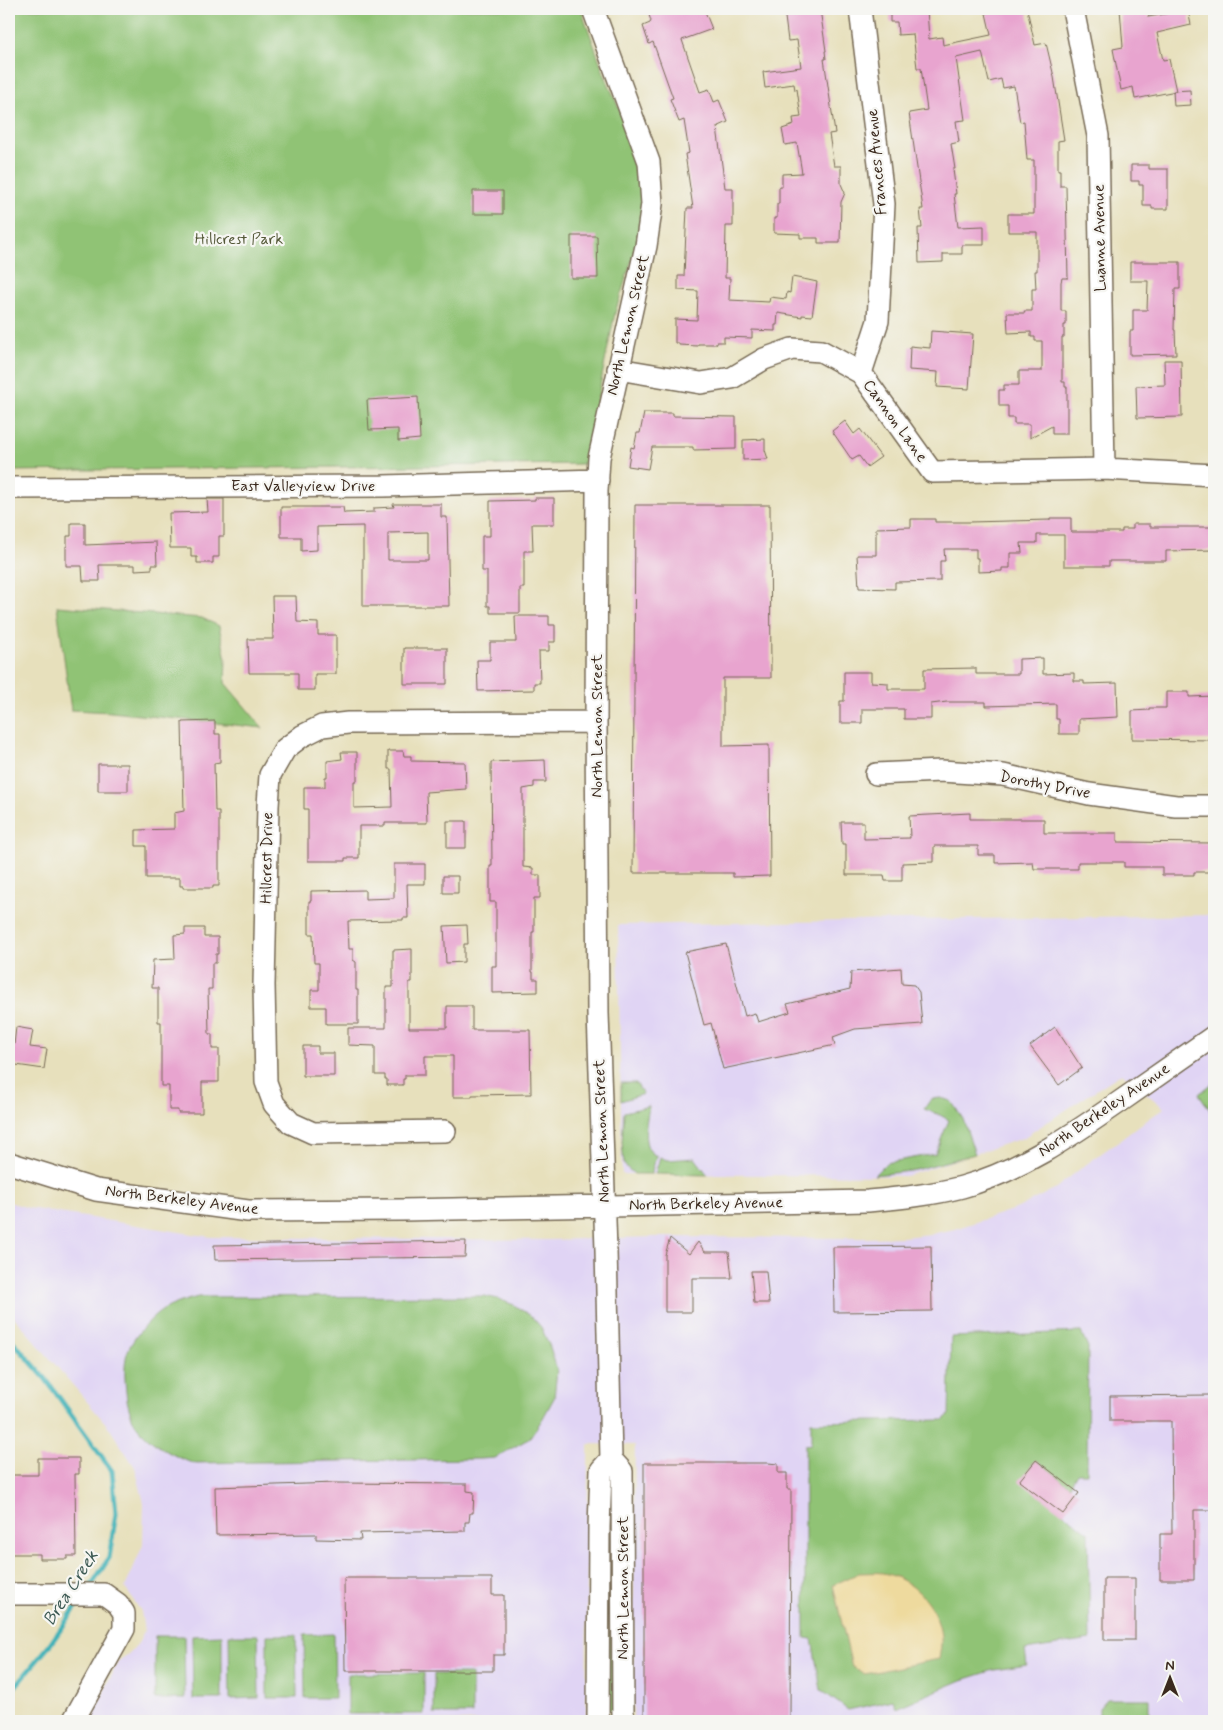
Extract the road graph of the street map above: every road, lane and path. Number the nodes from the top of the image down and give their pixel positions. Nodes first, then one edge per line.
1 (593, 9) edge
2 (860, 9) edge
3 (1073, 9) edge
4 (618, 369) junction
5 (861, 373) junction
6 (1104, 469) junction
7 (1214, 475) edge
8 (598, 480) junction
9 (9, 488) edge
10 (596, 722) junction
11 (876, 774) dead end
12 (1214, 806) edge
13 (1214, 1036) edge
14 (445, 1131) dead end
15 (9, 1163) edge
16 (605, 1205) junction
17 (611, 1459) junction
18 (9, 1594) edge
19 (73, 1721) edge
20 (598, 1721) edge
21 (623, 1721) edge

1 - 4 street, North Lemon Street
2 - 5 street, Frances Avenue
3 - 6 street, Luanne Avenue
4 - 5 street, Cannon Lane
4 - 8 street, North Lemon Street
5 - 6 street, Cannon Lane
6 - 7 street, Cannon Lane
8 - 9 street, East Valleyview Drive
8 - 10 street, North Lemon Street
10 - 14 street, Hillcrest Drive
10 - 16 street, North Lemon Street
11 - 12 street, Dorothy Drive
13 - 16 street, North Berkeley Avenue
15 - 16 street, North Berkeley Avenue
16 - 17 street, North Lemon Street
17 - 20 street, North Lemon Street
17 - 21 street, North Lemon Street
18 - 19 street

